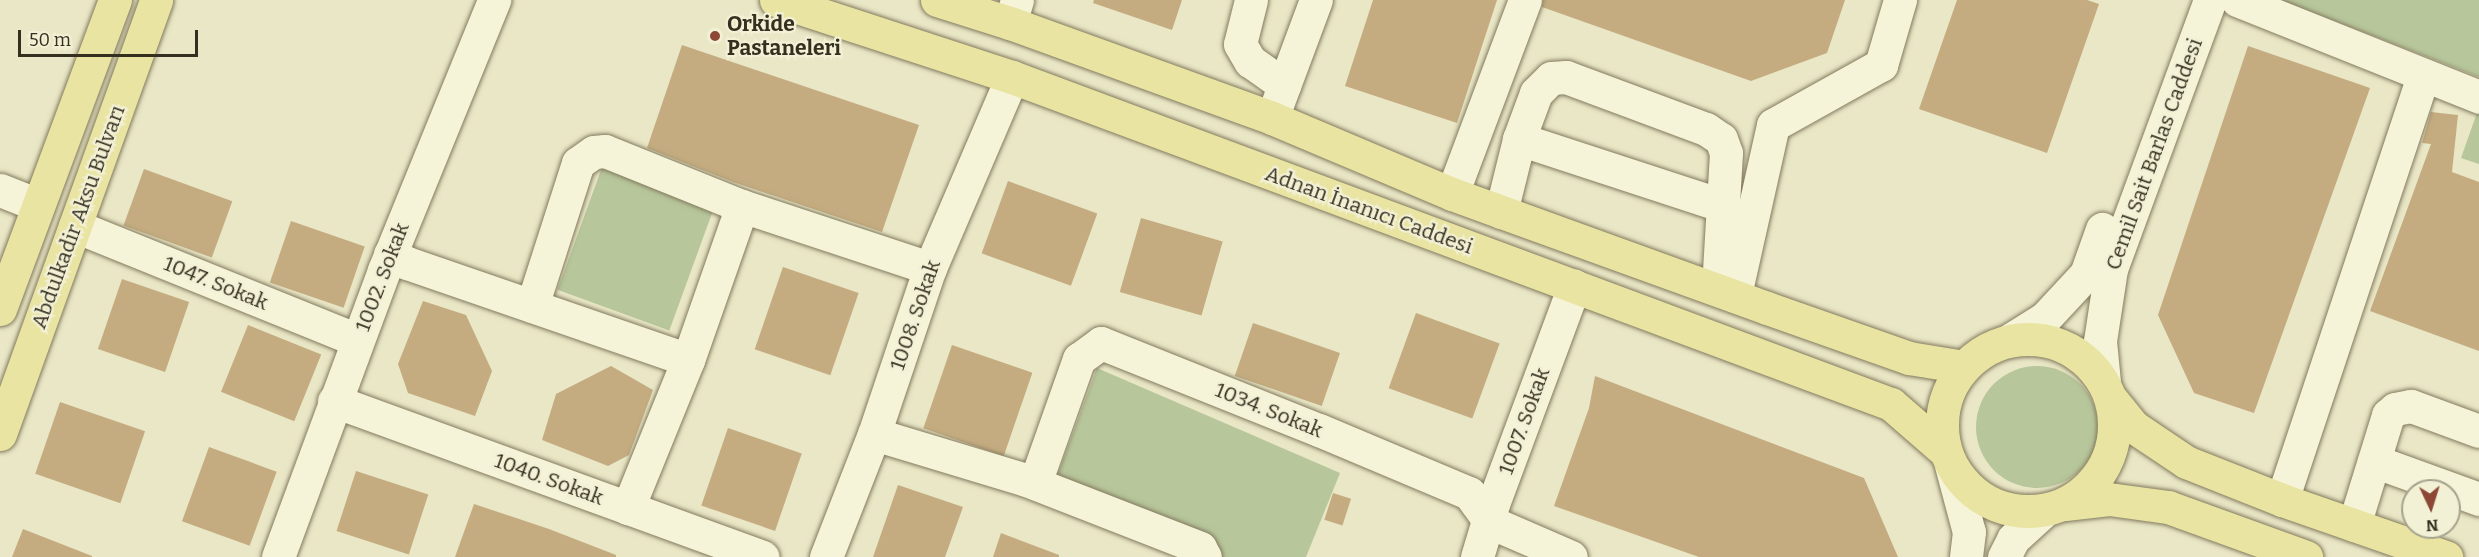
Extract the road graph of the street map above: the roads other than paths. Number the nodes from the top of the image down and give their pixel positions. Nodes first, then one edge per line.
1 (116, 0) edge
2 (156, 0) edge
3 (494, 0) edge
4 (776, 0) edge
5 (937, 0) edge
6 (1251, 0) edge
7 (1316, 0) edge
8 (1525, 0) edge
9 (1900, 0) edge
10 (2188, 0) edge
11 (2210, 0) edge
12 (2236, 0) edge
13 (1014, 12) edge
14 (2423, 75) junction
15 (1012, 76) junction
16 (1284, 85) junction
17 (2479, 97) edge
18 (1272, 118) junction
19 (1519, 139) junction
20 (0, 190) edge
21 (1452, 195) junction
22 (39, 205) junction
23 (742, 206) junction
24 (1724, 206) junction
25 (1501, 212) junction
26 (75, 226) junction
27 (390, 254) junction
28 (930, 268) junction
29 (1574, 286) junction
30 (1727, 292) junction
31 (532, 306) junction
32 (0, 309) edge
33 (357, 340) junction
34 (2010, 340) junction
35 (688, 360) junction
36 (1964, 367) junction
37 (2107, 390) junction
38 (334, 400) junction
39 (2479, 430) edge
40 (0, 434) edge
41 (874, 434) junction
42 (1948, 458) junction
43 (2374, 461) junction
44 (1035, 483) junction
45 (2479, 499) edge
46 (2282, 500) junction
47 (2054, 507) junction
48 (628, 508) junction
49 (1490, 522) junction
50 (2354, 525) junction
51 (278, 557) edge
52 (763, 557) edge
53 (826, 557) edge
54 (1204, 557) edge
55 (1477, 557) edge
56 (1571, 557) edge
57 (1966, 557) edge
58 (2004, 557) edge
59 (2306, 557) edge
60 (2446, 557) edge

1 - 22 main road, Abdulkadir Aksu Bulvarı
2 - 26 main road, Abdulkadir Aksu Bulvarı
3 - 27 street, 1002. Sokak
4 - 15 main road, Adnan İnanıcı Caddesi
5 - 13 main road, Adnan İnanıcı Caddesi
6 - 16 street
7 - 16 street
8 - 21 street
9 - 30 street
10 - 34 street, Cemil Sait Barlas Caddesi
11 - 37 street, Cemil Sait Barlas Caddesi
12 - 14 street
13 - 18 main road, Adnan İnanıcı Caddesi
14 - 17 street
14 - 46 street
15 - 28 street, 1008. Sokak
15 - 29 main road, Adnan İnanıcı Caddesi
16 - 18 street
18 - 21 main road, Adnan İnanıcı Caddesi
19 - 24 street
19 - 24 street
19 - 25 street
20 - 22 street
21 - 25 main road, Adnan İnanıcı Caddesi
22 - 32 main road, Abdulkadir Aksu Bulvarı
23 - 28 street
23 - 31 street
23 - 35 street
24 - 30 street
25 - 30 main road, Adnan İnanıcı Caddesi
26 - 33 street, 1047. Sokak
26 - 40 main road, Abdulkadir Aksu Bulvarı
27 - 31 street
27 - 33 street, 1002. Sokak
28 - 41 street, 1008. Sokak
29 - 42 main road, Adnan İnanıcı Caddesi
29 - 49 street, 1007. Sokak
30 - 36 main road, Adnan İnanıcı Caddesi
31 - 35 street
33 - 38 street, 1002. Sokak
34 - 36 main road
34 - 37 main road
35 - 48 street
36 - 42 main road
37 - 46 main road
37 - 47 main road
38 - 48 street, 1040. Sokak
38 - 51 street, 1002. Sokak
39 - 43 street
41 - 44 street
41 - 53 street, 1008. Sokak
42 - 47 main road
42 - 57 street
43 - 45 street
43 - 50 street
44 - 49 street, 1034. Sokak
44 - 54 street
46 - 50 main road
47 - 58 street
47 - 59 main road
48 - 52 street, 1040. Sokak
49 - 55 street, 1007. Sokak
49 - 56 street
50 - 60 main road

